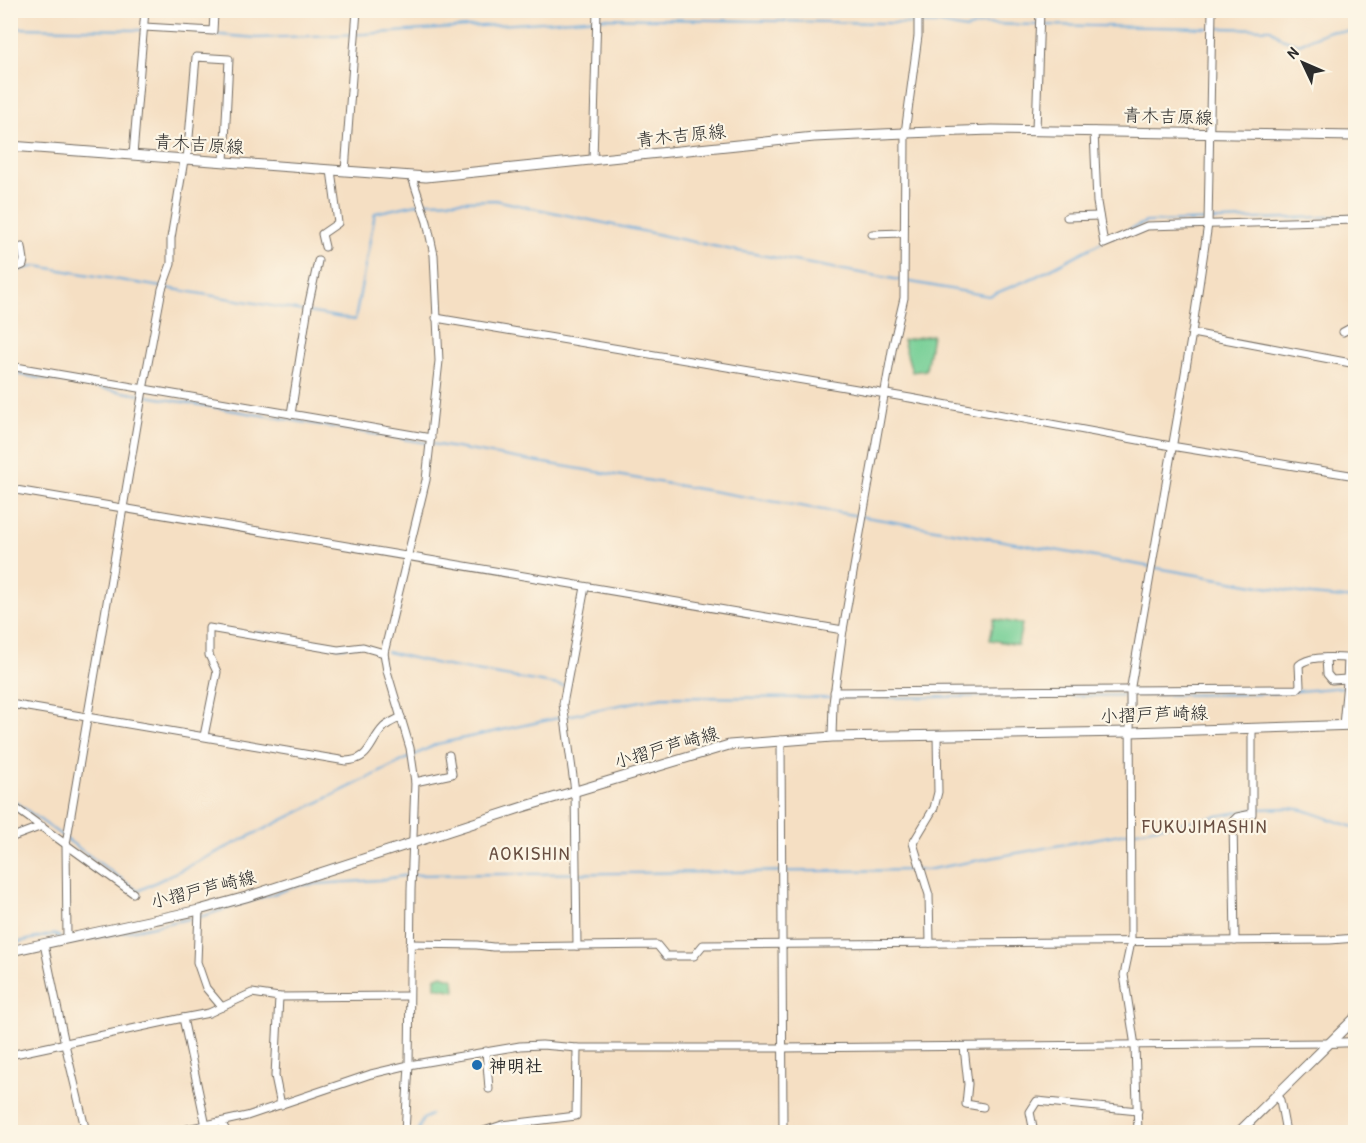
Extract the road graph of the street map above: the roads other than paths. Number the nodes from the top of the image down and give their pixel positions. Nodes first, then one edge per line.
1 (145, 10) edge
2 (357, 10) edge
3 (597, 10) edge
4 (918, 10) edge
5 (1040, 10) edge
6 (1212, 10) edge
7 (214, 14) dead end
8 (144, 27) junction
9 (1036, 130) junction
10 (1094, 131) junction
11 (904, 133) junction
12 (1209, 134) junction
13 (1356, 136) edge
14 (10, 146) edge
15 (133, 156) junction
16 (185, 160) junction
17 (593, 161) junction
18 (224, 162) junction
19 (331, 170) junction
20 (345, 171) junction
21 (412, 177) junction
22 (1099, 216) junction
23 (1067, 217) dead end
24 (1356, 220) edge
25 (1208, 224) junction
26 (903, 233) junction
27 (872, 234) dead end
28 (22, 247) dead end
29 (325, 247) dead end
30 (318, 261) dead end
31 (10, 264) edge
32 (436, 318) junction
33 (1356, 325) edge
34 (1343, 332) dead end
35 (1192, 333) junction
36 (1356, 364) edge
37 (10, 366) edge
38 (144, 390) junction
39 (884, 395) junction
40 (291, 414) junction
41 (431, 438) junction
42 (1171, 446) junction
43 (1356, 476) edge
44 (10, 489) edge
45 (124, 508) junction
46 (407, 556) junction
47 (585, 587) junction
48 (843, 630) junction
49 (384, 653) junction
50 (1326, 658) junction
51 (1356, 680) edge
52 (1347, 681) junction
53 (834, 692) junction
54 (1130, 692) junction
55 (10, 704) edge
56 (87, 716) junction
57 (401, 717) junction
58 (1343, 725) junction
59 (1356, 725) edge
60 (1252, 728) junction
61 (1130, 732) junction
62 (204, 736) junction
63 (937, 736) junction
64 (832, 737) junction
65 (781, 740) junction
66 (449, 755) dead end
67 (415, 782) junction
68 (576, 791) junction
69 (10, 804) edge
70 (42, 826) junction
71 (10, 838) edge
72 (413, 842) junction
73 (66, 844) junction
74 (133, 892) dead end
75 (199, 910) junction
76 (67, 938) junction
77 (1356, 938) edge
78 (1235, 941) junction
79 (1131, 942) junction
80 (930, 943) junction
81 (44, 944) junction
82 (410, 944) junction
83 (781, 945) junction
84 (577, 946) junction
85 (10, 951) edge
86 (409, 996) junction
87 (279, 997) junction
88 (222, 1007) junction
89 (1356, 1017) edge
90 (183, 1018) junction
91 (1356, 1042) edge
92 (1330, 1043) junction
93 (65, 1044) junction
94 (1135, 1046) junction
95 (964, 1047) junction
96 (577, 1048) junction
97 (781, 1048) junction
98 (486, 1051) junction
99 (10, 1055) edge
100 (408, 1065) junction
101 (489, 1089) dead end
102 (1275, 1096) junction
103 (281, 1105) junction
104 (983, 1107) dead end
105 (1138, 1111) junction
106 (221, 1122) junction
107 (206, 1126) junction
108 (87, 1132) edge
109 (174, 1132) edge
110 (227, 1132) edge
111 (405, 1132) edge
112 (481, 1132) edge
113 (783, 1132) edge
114 (1034, 1132) edge
115 (1138, 1132) edge
116 (1239, 1132) edge
117 (1286, 1132) edge

1 - 8 street
2 - 20 street
3 - 17 street
4 - 11 street
5 - 9 street
6 - 12 street
7 - 8 street
8 - 15 street
9 - 10 main road, 青木吉原線
9 - 11 main road, 青木吉原線
10 - 12 main road, 青木吉原線
10 - 22 street
11 - 17 main road, 青木吉原線
11 - 26 street
12 - 13 main road, 青木吉原線
12 - 25 street
14 - 15 main road, 青木吉原線
15 - 16 main road, 青木吉原線
16 - 18 main road, 青木吉原線
16 - 18 street
16 - 38 street
17 - 21 main road, 青木吉原線
18 - 19 main road, 青木吉原線
19 - 20 main road, 青木吉原線
19 - 29 street
20 - 21 main road, 青木吉原線
21 - 32 street
22 - 23 street
22 - 25 street
24 - 25 street
25 - 35 street
26 - 27 street
26 - 39 street
28 - 31 street
30 - 40 street
32 - 39 street
32 - 41 street
33 - 34 street
35 - 36 street
35 - 42 street
37 - 38 street
38 - 40 street
38 - 45 street
39 - 42 street
39 - 48 street
40 - 41 street
41 - 46 street
42 - 43 street
42 - 54 street
44 - 45 street
45 - 46 street
45 - 56 street
46 - 47 street
46 - 49 street
47 - 48 street
47 - 68 street
48 - 53 street
49 - 57 street
49 - 62 street
50 - 52 street
50 - 52 street
50 - 54 street
51 - 52 street
52 - 58 street
53 - 54 street
53 - 64 street
54 - 61 street
55 - 56 street
56 - 62 street
56 - 73 street
57 - 62 street
57 - 67 street
58 - 59 main road, 小摺戸芦崎線
58 - 60 main road, 小摺戸芦崎線
60 - 61 main road, 小摺戸芦崎線
60 - 78 street
61 - 63 main road, 小摺戸芦崎線
61 - 79 street
63 - 64 main road, 小摺戸芦崎線
63 - 80 street
64 - 65 main road, 小摺戸芦崎線
65 - 68 main road, 小摺戸芦崎線
65 - 83 street
66 - 67 street
67 - 72 street
68 - 72 main road, 小摺戸芦崎線
68 - 84 street
69 - 70 street
70 - 71 street
70 - 73 street
72 - 75 main road, 小摺戸芦崎線
72 - 82 street
73 - 74 street
73 - 76 street
75 - 76 main road, 小摺戸芦崎線
75 - 88 street
76 - 81 main road, 小摺戸芦崎線
77 - 78 street
78 - 79 street
79 - 80 street
79 - 94 street
80 - 83 street
81 - 85 main road, 小摺戸芦崎線
81 - 93 street
82 - 84 street
82 - 86 street
83 - 84 street
83 - 97 street
86 - 87 street
86 - 100 street
87 - 88 street
87 - 103 street
88 - 90 street
89 - 92 main road
90 - 93 street
90 - 107 street
91 - 92 street
92 - 94 street
92 - 102 main road
93 - 99 street
93 - 108 street
94 - 95 street
94 - 105 street
95 - 97 street
95 - 104 street
96 - 97 street
96 - 98 street
96 - 112 street
97 - 113 street
98 - 100 street
98 - 101 street
100 - 103 street
100 - 111 street
102 - 116 main road
102 - 117 street
103 - 106 street
105 - 114 street
105 - 115 street
106 - 107 street
106 - 110 street
107 - 109 street

